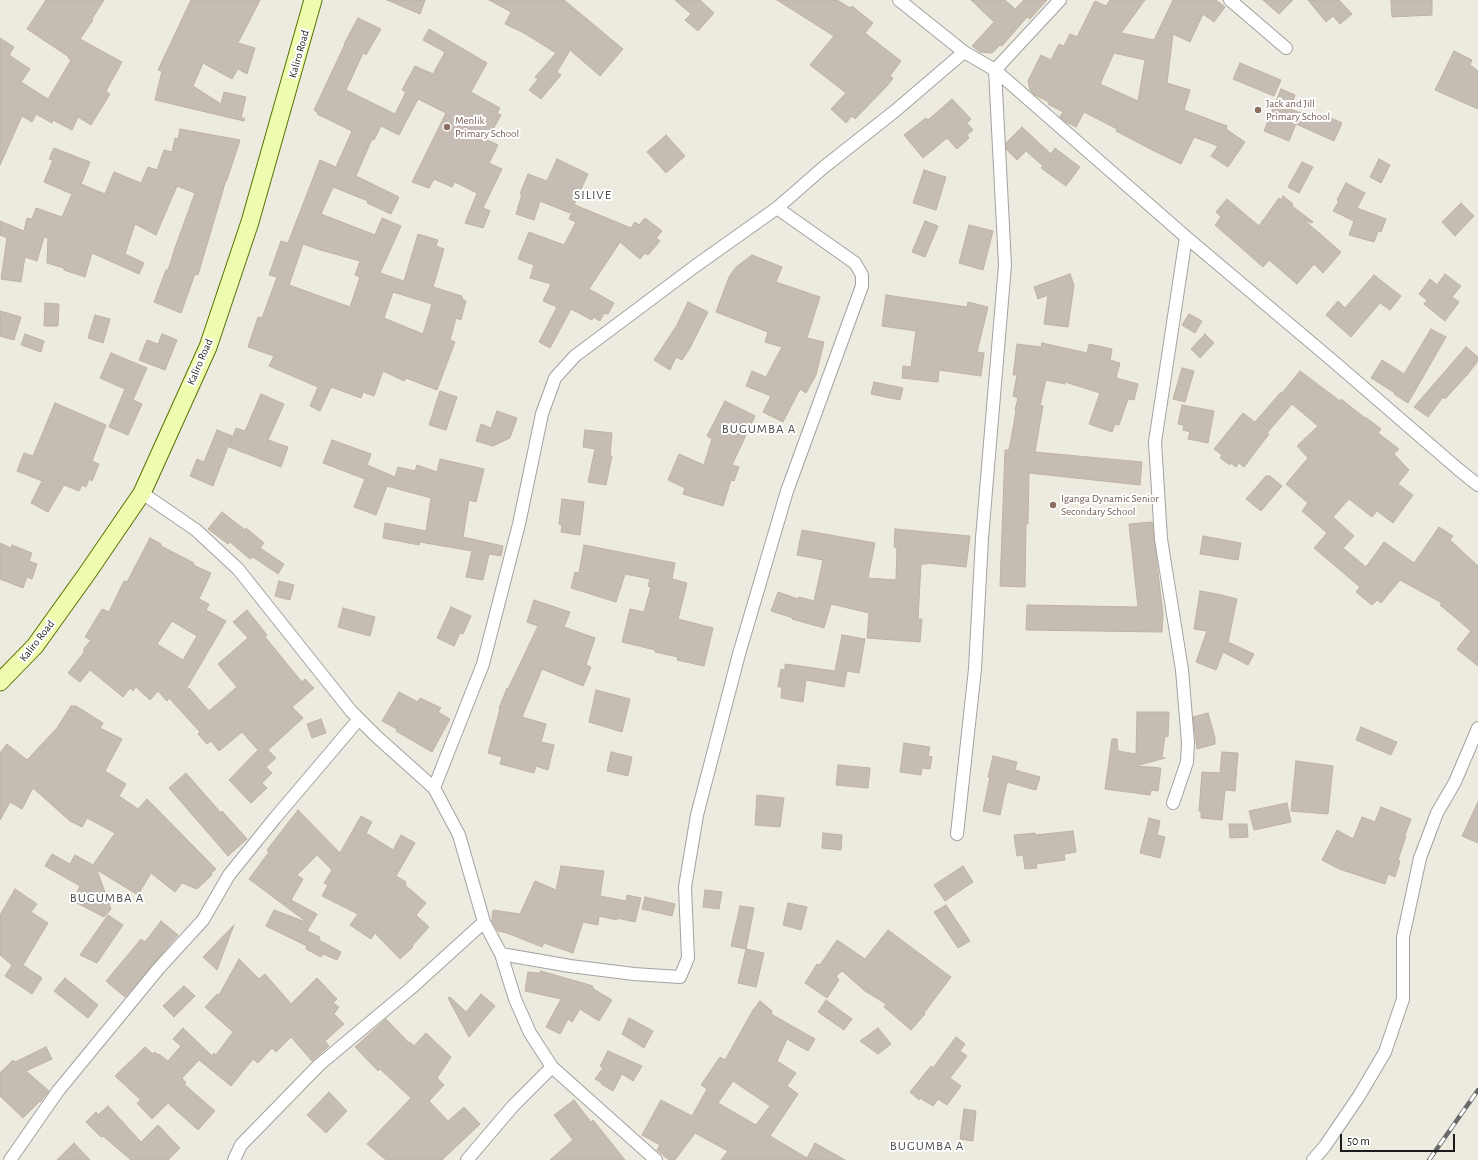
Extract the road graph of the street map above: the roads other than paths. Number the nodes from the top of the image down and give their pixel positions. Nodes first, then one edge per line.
1 (314, 0) edge
2 (899, 0) edge
3 (1060, 0) edge
4 (1230, 0) edge
5 (1286, 48) dead end
6 (964, 52) junction
7 (995, 70) junction
8 (777, 208) junction
9 (1186, 237) junction
10 (1478, 485) edge
11 (142, 492) junction
12 (0, 682) edge
13 (359, 720) junction
14 (1478, 728) edge
15 (434, 788) junction
16 (1173, 803) dead end
17 (957, 834) dead end
18 (484, 922) junction
19 (501, 954) junction
20 (552, 1067) junction
21 (10, 1160) edge
22 (234, 1160) edge
23 (468, 1160) edge
24 (656, 1160) edge
25 (1313, 1160) edge

1 - 11 main road, Kaliro Road
2 - 6 street
3 - 7 street
4 - 5 street
6 - 7 street
6 - 8 street
7 - 9 street
7 - 17 street
8 - 15 street
8 - 19 street
9 - 10 street
9 - 16 street
11 - 12 main road, Kaliro Road
11 - 13 street
13 - 15 street
13 - 21 street
14 - 25 street
15 - 18 street
18 - 19 street
18 - 22 street
19 - 20 street
20 - 23 street
20 - 24 street

